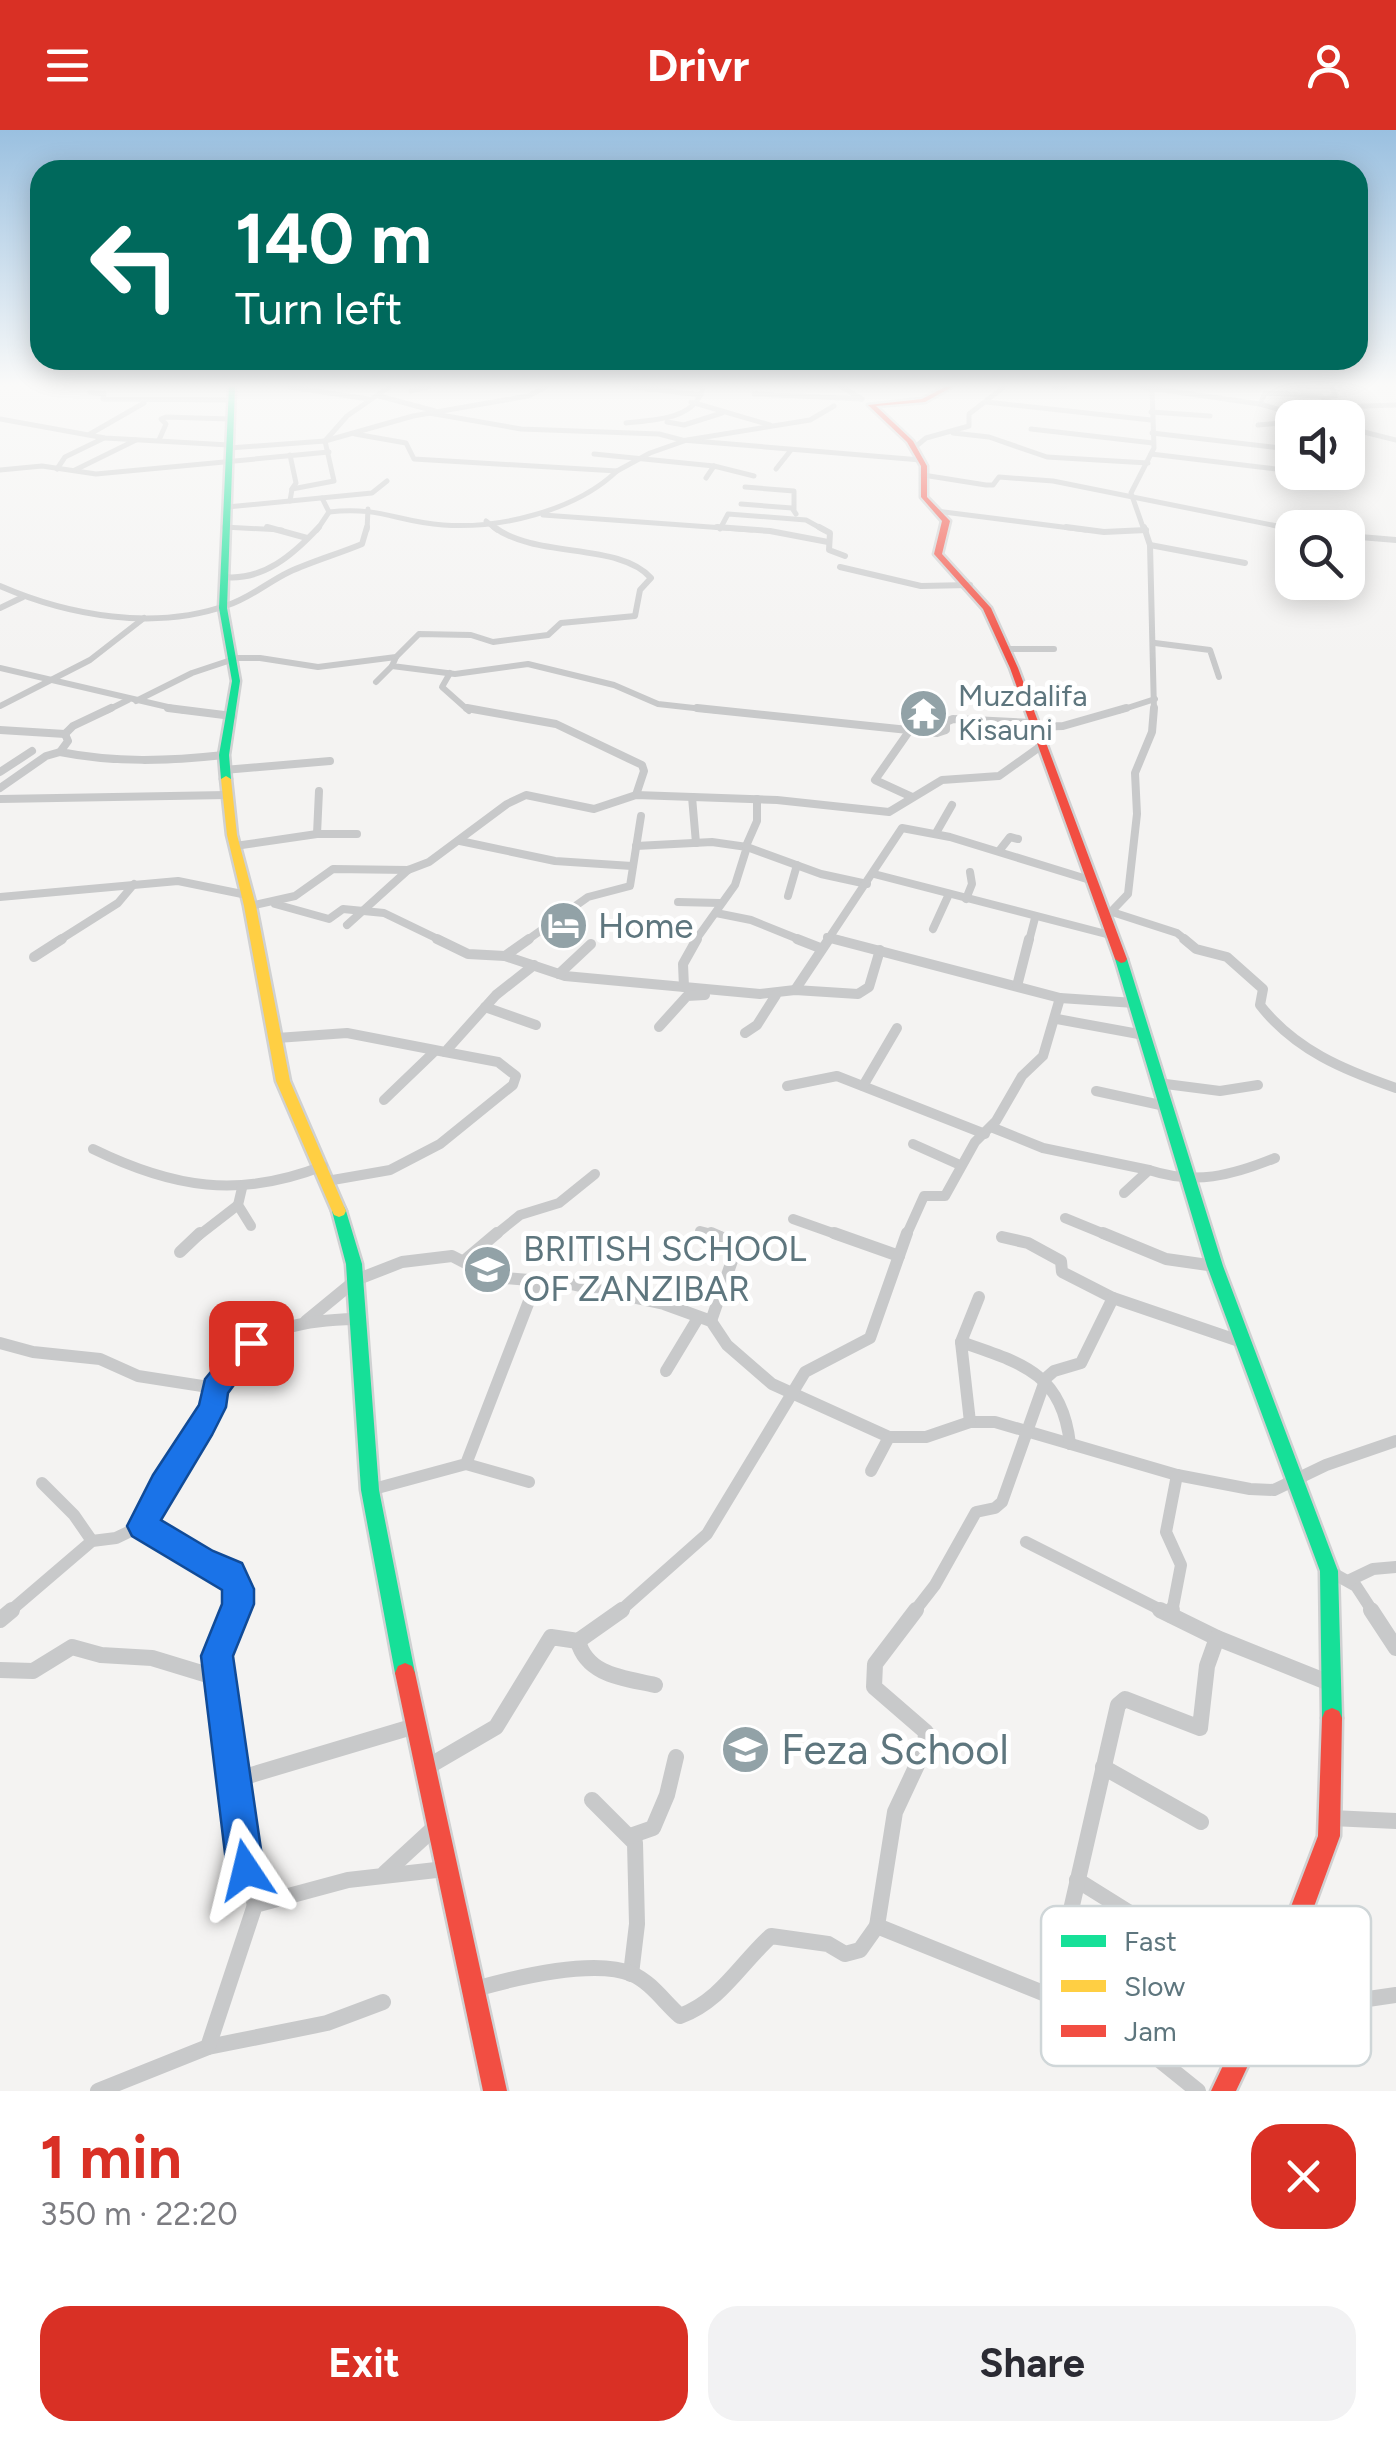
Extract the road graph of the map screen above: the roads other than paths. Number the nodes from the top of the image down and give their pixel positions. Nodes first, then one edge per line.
1 (228, 479) edge
2 (295, 479) edge
3 (607, 479) edge
4 (919, 479) edge
5 (968, 479) edge
6 (1001, 479) edge
7 (1016, 479) edge
8 (1139, 479) edge
9 (334, 481) joint
10 (388, 481) dead end
11 (745, 487) dead end
12 (292, 489) junction
13 (338, 496) junction
14 (322, 498) junction
15 (1134, 499) junction
16 (290, 501) junction
17 (741, 504) dead end
18 (226, 507) junction
19 (770, 507) junction
20 (794, 508) junction
21 (368, 509) junction
22 (936, 511) junction
23 (329, 512) junction
24 (522, 513) junction
25 (767, 517) junction
26 (798, 520) junction
27 (486, 521) junction
28 (1275, 526) edge
29 (224, 528) junction
30 (720, 528) junction
31 (1146, 530) junction
32 (1365, 537) edge
33 (308, 538) junction
34 (1396, 540) edge
35 (828, 542) junction
36 (1150, 545) junction
37 (845, 556) dead end
38 (1245, 564) dead end
39 (840, 567) dead end
40 (224, 577) junction
41 (0, 586) edge
42 (970, 586) junction
43 (23, 597) junction
44 (0, 608) edge
45 (223, 608) junction
46 (144, 618) junction
47 (1156, 643) junction
48 (1004, 649) junction
49 (1054, 649) dead end
50 (236, 659) junction
51 (394, 662) junction
52 (0, 668) edge
53 (450, 673) junction
54 (1219, 677) dead end
55 (46, 679) junction
56 (376, 682) dead end
57 (132, 700) junction
58 (1155, 700) junction
59 (0, 706) edge
60 (232, 716) junction
61 (1032, 725) junction
62 (0, 730) edge
63 (910, 730) junction
64 (65, 734) junction
65 (1040, 746) junction
66 (32, 751) dead end
67 (60, 752) junction
68 (330, 761) dead end
69 (224, 762) junction
70 (0, 772) edge
71 (0, 788) edge
72 (318, 791) dead end
73 (226, 795) junction
74 (636, 795) junction
75 (692, 797) junction
76 (912, 797) junction
77 (0, 798) edge
78 (757, 800) junction
79 (952, 805) dead end
80 (897, 810) junction
81 (641, 816) dead end
82 (902, 828) junction
83 (936, 832) junction
84 (317, 834) junction
85 (357, 834) dead end
86 (1018, 839) dead end
87 (459, 841) junction
88 (696, 843) junction
89 (234, 846) junction
90 (636, 846) junction
91 (747, 846) junction
92 (999, 851) junction
93 (797, 865) junction
94 (632, 866) junction
95 (408, 870) junction
96 (970, 872) dead end
97 (874, 874) junction
98 (1090, 880) junction
99 (135, 883) junction
100 (867, 884) junction
101 (949, 894) junction
102 (788, 896) dead end
103 (0, 897) edge
104 (966, 899) junction
105 (248, 901) junction
106 (678, 902) dead end
107 (274, 904) junction
108 (718, 908) junction
109 (365, 910) junction
110 (1110, 914) junction
111 (1034, 918) junction
112 (347, 925) dead end
113 (933, 928) dead end
114 (1114, 936) junction
115 (827, 937) junction
116 (591, 944) dead end
117 (820, 948) junction
118 (880, 950) junction
119 (504, 956) junction
120 (34, 957) dead end
121 (534, 965) junction
122 (559, 974) junction
123 (1016, 986) junction
124 (684, 988) junction
125 (795, 990) junction
126 (720, 991) junction
127 (776, 995) junction
128 (1060, 998) junction
129 (1135, 1003) junction
130 (485, 1007) junction
131 (1057, 1020) junction
132 (536, 1025) dead end
133 (659, 1027) dead end
134 (898, 1028) dead end
135 (745, 1033) dead end
136 (1144, 1035) junction
137 (277, 1038) junction
138 (440, 1052) junction
139 (1158, 1082) junction
140 (1258, 1085) dead end
141 (787, 1086) dead end
142 (863, 1086) junction
143 (1396, 1088) edge
144 (1096, 1091) dead end
145 (384, 1100) dead end
146 (1166, 1106) junction
147 (988, 1130) junction
148 (913, 1144) dead end
149 (92, 1149) dead end
150 (1275, 1158) dead end
151 (960, 1165) junction
152 (1149, 1170) junction
153 (325, 1174) junction
154 (595, 1174) dead end
155 (1190, 1182) junction
156 (242, 1188) junction
157 (1124, 1194) dead end
158 (238, 1206) junction
159 (1065, 1218) dead end
160 (793, 1219) dead end
161 (251, 1226) dead end
162 (700, 1231) dead end
163 (1002, 1238) dead end
164 (180, 1252) dead end
165 (899, 1256) junction
166 (465, 1260) junction
167 (1214, 1266) junction
168 (356, 1280) junction
169 (536, 1283) junction
170 (979, 1298) dead end
171 (1113, 1298) junction
172 (356, 1319) junction
173 (705, 1320) junction
174 (306, 1322) junction
175 (961, 1342) junction
176 (1242, 1342) junction
177 (0, 1343) edge
178 (666, 1371) dead end
179 (1046, 1378) junction
180 (215, 1388) junction
181 (789, 1393) junction
182 (970, 1422) junction
183 (1026, 1432) junction
184 (889, 1437) junction
185 (1396, 1441) edge
186 (1070, 1444) junction
187 (466, 1464) junction
188 (871, 1471) dead end
189 (1177, 1475) junction
190 (1292, 1480) junction
191 (529, 1482) dead end
192 (42, 1484) dead end
193 (370, 1490) junction
194 (142, 1526) junction
195 (92, 1541) junction
196 (1026, 1542) dead end
197 (1396, 1567) edge
198 (1328, 1571) junction
199 (1350, 1580) junction
200 (1170, 1615) junction
201 (0, 1620) edge
202 (1217, 1638) junction
203 (578, 1640) junction
204 (1396, 1648) edge
205 (0, 1670) edge
206 (221, 1679) junction
207 (1333, 1684) junction
208 (655, 1685) dead end
209 (415, 1726) junction
210 (676, 1758) dead end
211 (1104, 1767) junction
212 (424, 1769) junction
213 (231, 1782) junction
214 (592, 1800) dead end
215 (1332, 1818) junction
216 (1396, 1821) edge
217 (1201, 1822) dead end
218 (436, 1827) junction
219 (630, 1836) junction
220 (444, 1869) junction
221 (384, 1874) junction
222 (1077, 1880) junction
223 (255, 1905) junction
224 (1071, 1906) edge
225 (1119, 1906) edge
226 (1303, 1906) edge
227 (877, 1926) junction
228 (631, 1974) junction
229 (474, 1989) junction
230 (1041, 1993) edge
231 (1396, 1995) edge
232 (1371, 2000) edge
233 (383, 2002) dead end
234 (208, 2047) junction
235 (1168, 2066) edge
236 (1237, 2066) edge
237 (98, 2091) edge
238 (495, 2091) edge
239 (1198, 2091) edge
240 (1223, 2091) edge

1 - 18 street
2 - 12 street
3 - 24 street
4 - 22 street
5 - 6 street
7 - 15 street
8 - 15 street
9 - 12 street
9 - 13 street
10 - 13 street
11 - 20 street
12 - 16 street
13 - 14 street
14 - 16 street
14 - 23 street
15 - 28 street
15 - 31 street
16 - 18 street
17 - 19 street
18 - 29 street
19 - 20 street
19 - 25 street
20 - 26 street
21 - 23 street
21 - 27 street
21 - 45 street
22 - 31 street
22 - 42 street
23 - 33 street
24 - 27 street
24 - 30 street
25 - 26 street
25 - 30 street
26 - 35 street
27 - 51 street
29 - 33 street
29 - 40 street
30 - 35 street
31 - 36 street
32 - 34 street
33 - 40 street
35 - 37 street
36 - 38 street
36 - 47 street
39 - 42 street
40 - 45 street
41 - 43 street
42 - 48 street
43 - 44 street
43 - 46 street
45 - 46 street
45 - 50 street
46 - 55 street
47 - 54 street
47 - 58 street
48 - 49 street
48 - 61 street
50 - 51 street
50 - 57 street
50 - 60 street
51 - 53 street
51 - 56 street
52 - 55 street
53 - 63 street
53 - 74 street
55 - 57 street
55 - 59 street
57 - 60 street
57 - 64 street
58 - 61 street
58 - 110 street
60 - 69 street
61 - 63 street
61 - 65 street
62 - 64 street
63 - 76 street
64 - 67 street
65 - 76 street
65 - 98 street
66 - 70 street
67 - 69 street
67 - 71 street
68 - 69 street
69 - 73 street
72 - 84 street
73 - 77 street
73 - 89 street
74 - 75 street
74 - 87 street
75 - 78 street
75 - 88 street
76 - 80 street
78 - 80 street
78 - 91 street
79 - 83 street
80 - 82 street
81 - 90 street
82 - 83 street
82 - 97 street
83 - 92 street
84 - 85 street
84 - 89 street
86 - 92 street
87 - 94 street
87 - 95 street
88 - 90 street
88 - 91 street
89 - 105 street
90 - 94 street
91 - 93 street
91 - 108 street
92 - 98 street
93 - 100 street
93 - 102 street
94 - 119 street
95 - 107 street
95 - 109 street
96 - 104 street
97 - 100 street
97 - 101 street
98 - 110 street
99 - 103 street
99 - 105 street
99 - 120 street
100 - 115 street
101 - 104 street
101 - 113 street
104 - 111 street
105 - 107 street
105 - 137 street
106 - 108 street
107 - 109 street
108 - 117 street
108 - 124 street
109 - 112 street
109 - 119 street
110 - 114 street
110 - 143 street
111 - 114 street
111 - 123 street
114 - 129 street
115 - 117 street
115 - 118 street
116 - 122 street
117 - 125 street
118 - 123 street
118 - 125 street
119 - 121 street
121 - 122 street
121 - 130 street
122 - 124 street
123 - 128 street
124 - 126 street
125 - 127 street
126 - 127 street
126 - 133 street
127 - 135 street
128 - 129 street
128 - 131 street
129 - 136 street
130 - 132 street
130 - 138 street
131 - 136 street
131 - 147 street
134 - 142 street
136 - 139 street
137 - 138 street
137 - 153 street
138 - 145 street
138 - 153 street
139 - 140 street
139 - 146 street
141 - 142 street
142 - 147 street
144 - 146 street
146 - 155 street
147 - 151 street
147 - 152 street
148 - 151 street
149 - 156 street
150 - 155 street
151 - 165 street
152 - 155 street
152 - 157 street
153 - 156 street
153 - 168 street
154 - 166 street
155 - 167 street
156 - 158 street
158 - 161 street
158 - 164 street
159 - 167 street
160 - 165 street
162 - 173 street
163 - 171 street
165 - 181 street
166 - 168 street
166 - 169 street
167 - 176 street
168 - 172 street
168 - 174 street
169 - 173 street
169 - 187 street
170 - 175 street
171 - 176 street
171 - 179 street
172 - 174 street
172 - 193 street
173 - 178 street
173 - 181 street
174 - 180 street
175 - 179 street
175 - 182 street
176 - 190 street
177 - 180 street
179 - 183 street
179 - 186 street
180 - 194 street
181 - 184 street
181 - 203 street
182 - 183 street
182 - 184 street
183 - 186 street
183 - 227 street
184 - 188 street
185 - 190 street
186 - 189 street
187 - 191 street
187 - 193 street
189 - 190 street
189 - 200 street
190 - 198 street
192 - 195 street
193 - 209 street
194 - 195 street
194 - 206 street
195 - 201 street
196 - 200 street
197 - 199 street
198 - 199 street
198 - 207 street
199 - 204 street
200 - 202 street
202 - 207 street
202 - 211 street
203 - 208 street
203 - 212 street
205 - 206 street
206 - 213 street
207 - 215 street
209 - 212 street
209 - 213 street
210 - 219 street
211 - 217 street
211 - 222 street
212 - 218 street
213 - 223 street
214 - 219 street
215 - 216 street
215 - 226 street
218 - 220 street
218 - 221 street
219 - 228 street
220 - 221 street
220 - 229 street
221 - 223 street
222 - 224 street
222 - 225 street
223 - 234 street
227 - 228 street
227 - 230 street
228 - 229 street
229 - 238 street
231 - 232 street
233 - 234 street
234 - 237 street
235 - 239 street
236 - 240 street

